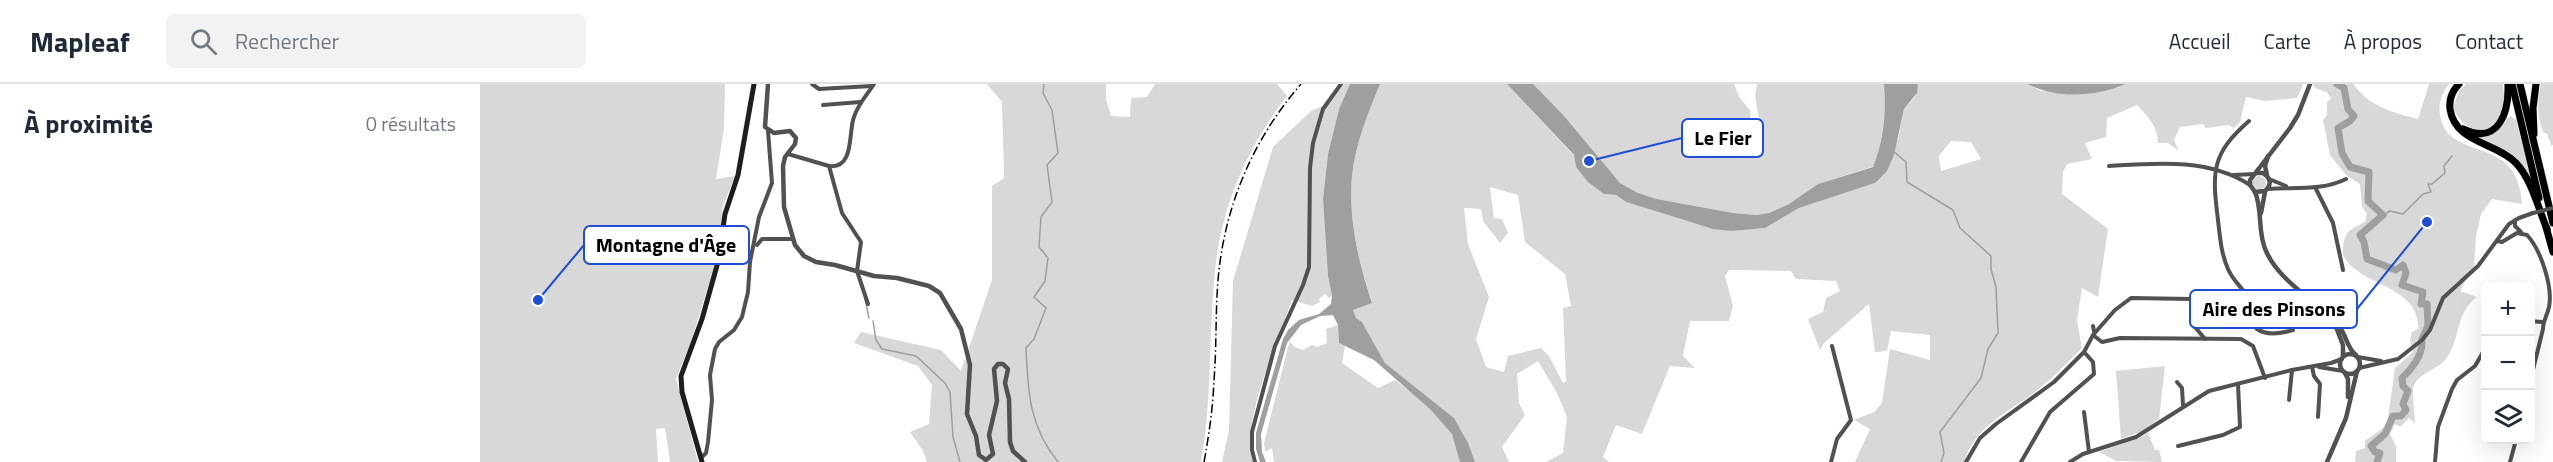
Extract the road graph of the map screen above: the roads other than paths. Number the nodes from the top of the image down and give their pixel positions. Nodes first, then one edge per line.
1 (754, 84) edge
2 (768, 84) edge
3 (812, 84) edge
4 (1341, 84) edge
5 (2310, 84) edge
6 (2459, 84) edge
7 (2510, 84) edge
8 (2520, 84) edge
9 (2536, 84) edge
10 (873, 85) edge
11 (861, 102) junction
12 (823, 105) dead end
13 (2249, 121) dead end
14 (2454, 121) junction
15 (768, 131) junction
16 (787, 153) junction
17 (2269, 154) junction
18 (2536, 155) junction
19 (2109, 165) dead end
20 (829, 166) junction
21 (2215, 169) junction
22 (2255, 174) junction
23 (2229, 175) junction
24 (2268, 177) junction
25 (2346, 179) dead end
26 (2250, 185) junction
27 (2289, 187) junction
28 (2315, 187) junction
29 (2267, 190) junction
30 (2255, 192) junction
31 (2553, 208) edge
32 (2260, 218) junction
33 (2513, 221) junction
34 (2553, 223) edge
35 (2547, 229) junction
36 (2519, 233) junction
37 (792, 240) junction
38 (2498, 241) junction
39 (754, 247) junction
40 (2553, 252) edge
41 (2343, 270) dead end
42 (857, 271) junction
43 (868, 304) dead end
44 (2551, 308) edge
45 (2331, 320) junction
46 (2535, 321) edge
47 (2542, 322) junction
48 (2093, 326) dead end
49 (2293, 330) dead end
50 (2093, 333) junction
51 (2199, 334) junction
52 (2205, 339) junction
53 (2193, 340) junction
54 (1832, 346) dead end
55 (2084, 352) junction
56 (2357, 356) junction
57 (2481, 356) edge
58 (2342, 358) junction
59 (2384, 361) junction
60 (2535, 362) edge
61 (2313, 367) junction
62 (2292, 370) junction
63 (2358, 370) junction
64 (2344, 371) junction
65 (2265, 378) junction
66 (2177, 382) dead end
67 (2238, 384) junction
68 (2289, 400) dead end
69 (2183, 405) junction
70 (2349, 405) junction
71 (2085, 412) dead end
72 (2318, 417) dead end
73 (2515, 444) edge
74 (2178, 446) dead end
75 (2089, 452) junction
76 (701, 460) edge
77 (1025, 462) edge
78 (1255, 462) edge
79 (1831, 462) edge
80 (1966, 462) edge
81 (2021, 462) edge
82 (2070, 462) edge
83 (2327, 462) edge
84 (2435, 462) edge
85 (2510, 462) edge

1 - 76 main road
2 - 15 street
3 - 10 street
4 - 78 street
5 - 17 street
6 - 14 highway
7 - 14 highway
7 - 35 highway
8 - 18 highway
9 - 18 highway
10 - 11 street
11 - 12 street
11 - 20 street
13 - 21 street
14 - 35 highway
15 - 16 street
15 - 39 street
16 - 20 street
16 - 37 street
17 - 22 street
17 - 24 street
18 - 34 highway
19 - 21 street
20 - 42 street
21 - 23 street
21 - 49 street
22 - 23 street
22 - 24 street
22 - 26 street
23 - 26 street
24 - 27 street
24 - 29 street
25 - 28 street
26 - 30 street
27 - 28 street
27 - 29 street
28 - 41 street
29 - 30 street
29 - 32 street
30 - 32 street
31 - 33 street, bridge
32 - 45 street
33 - 36 street
33 - 38 street
35 - 40 highway
36 - 38 street
36 - 44 street
37 - 39 street
37 - 42 street
38 - 59 street
39 - 76 street
42 - 43 street
42 - 77 street
44 - 47 street
45 - 56 street
45 - 58 street
46 - 47 street
47 - 60 street
48 - 50 street
50 - 51 street
50 - 53 street
50 - 55 street
51 - 52 street
51 - 53 street
52 - 53 street
52 - 65 street
54 - 79 street
55 - 80 street
55 - 81 street
56 - 58 street
56 - 59 street
56 - 63 street
57 - 84 street
58 - 61 street
58 - 64 street
59 - 63 street
61 - 62 street
61 - 64 street
61 - 72 street
62 - 65 street
62 - 68 street
63 - 64 street
63 - 70 street
64 - 70 street
65 - 67 street
66 - 69 street
67 - 69 street
67 - 74 street
69 - 75 street
70 - 83 street
71 - 75 street
73 - 85 street
75 - 82 street

